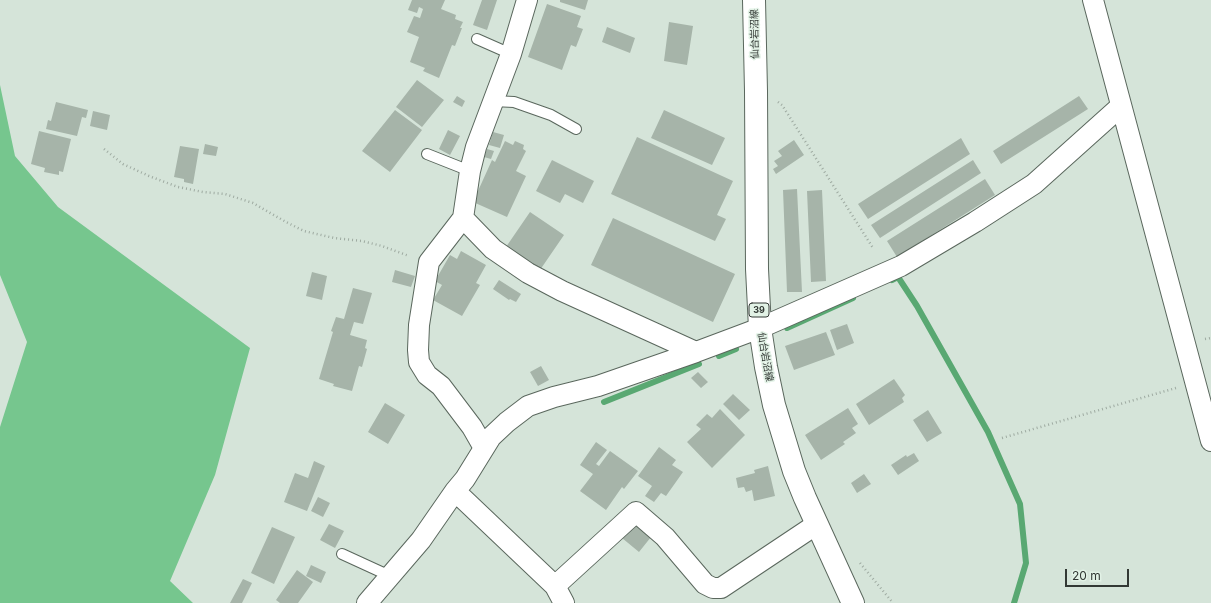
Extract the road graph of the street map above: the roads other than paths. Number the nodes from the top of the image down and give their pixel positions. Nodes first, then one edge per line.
1 (527, 0) edge
2 (754, 0) edge
3 (1093, 0) edge
4 (477, 39) dead end
5 (511, 54) junction
6 (493, 101) junction
7 (1121, 106) junction
8 (576, 129) dead end
9 (427, 154) dead end
10 (470, 171) junction
11 (463, 218) junction
12 (760, 328) junction
13 (696, 352) junction
14 (1211, 441) edge
15 (484, 448) junction
16 (455, 491) junction
17 (817, 524) junction
18 (342, 554) dead end
19 (390, 576) junction
20 (559, 595) edge
21 (367, 603) edge
22 (853, 603) edge

1 - 5 street
2 - 12 main road, 仙台岩沼線 / 39
3 - 7 street
4 - 5 lane
5 - 6 street
6 - 8 lane
6 - 10 street
7 - 12 street
7 - 14 street
9 - 10 lane
10 - 11 street
11 - 13 street
11 - 15 street
12 - 13 street
12 - 17 main road, 仙台岩沼線 / 39
13 - 15 street
15 - 16 street
16 - 19 street
16 - 20 street
17 - 20 street
17 - 22 main road, 仙台岩沼線 / 39
18 - 19 lane
19 - 21 street

